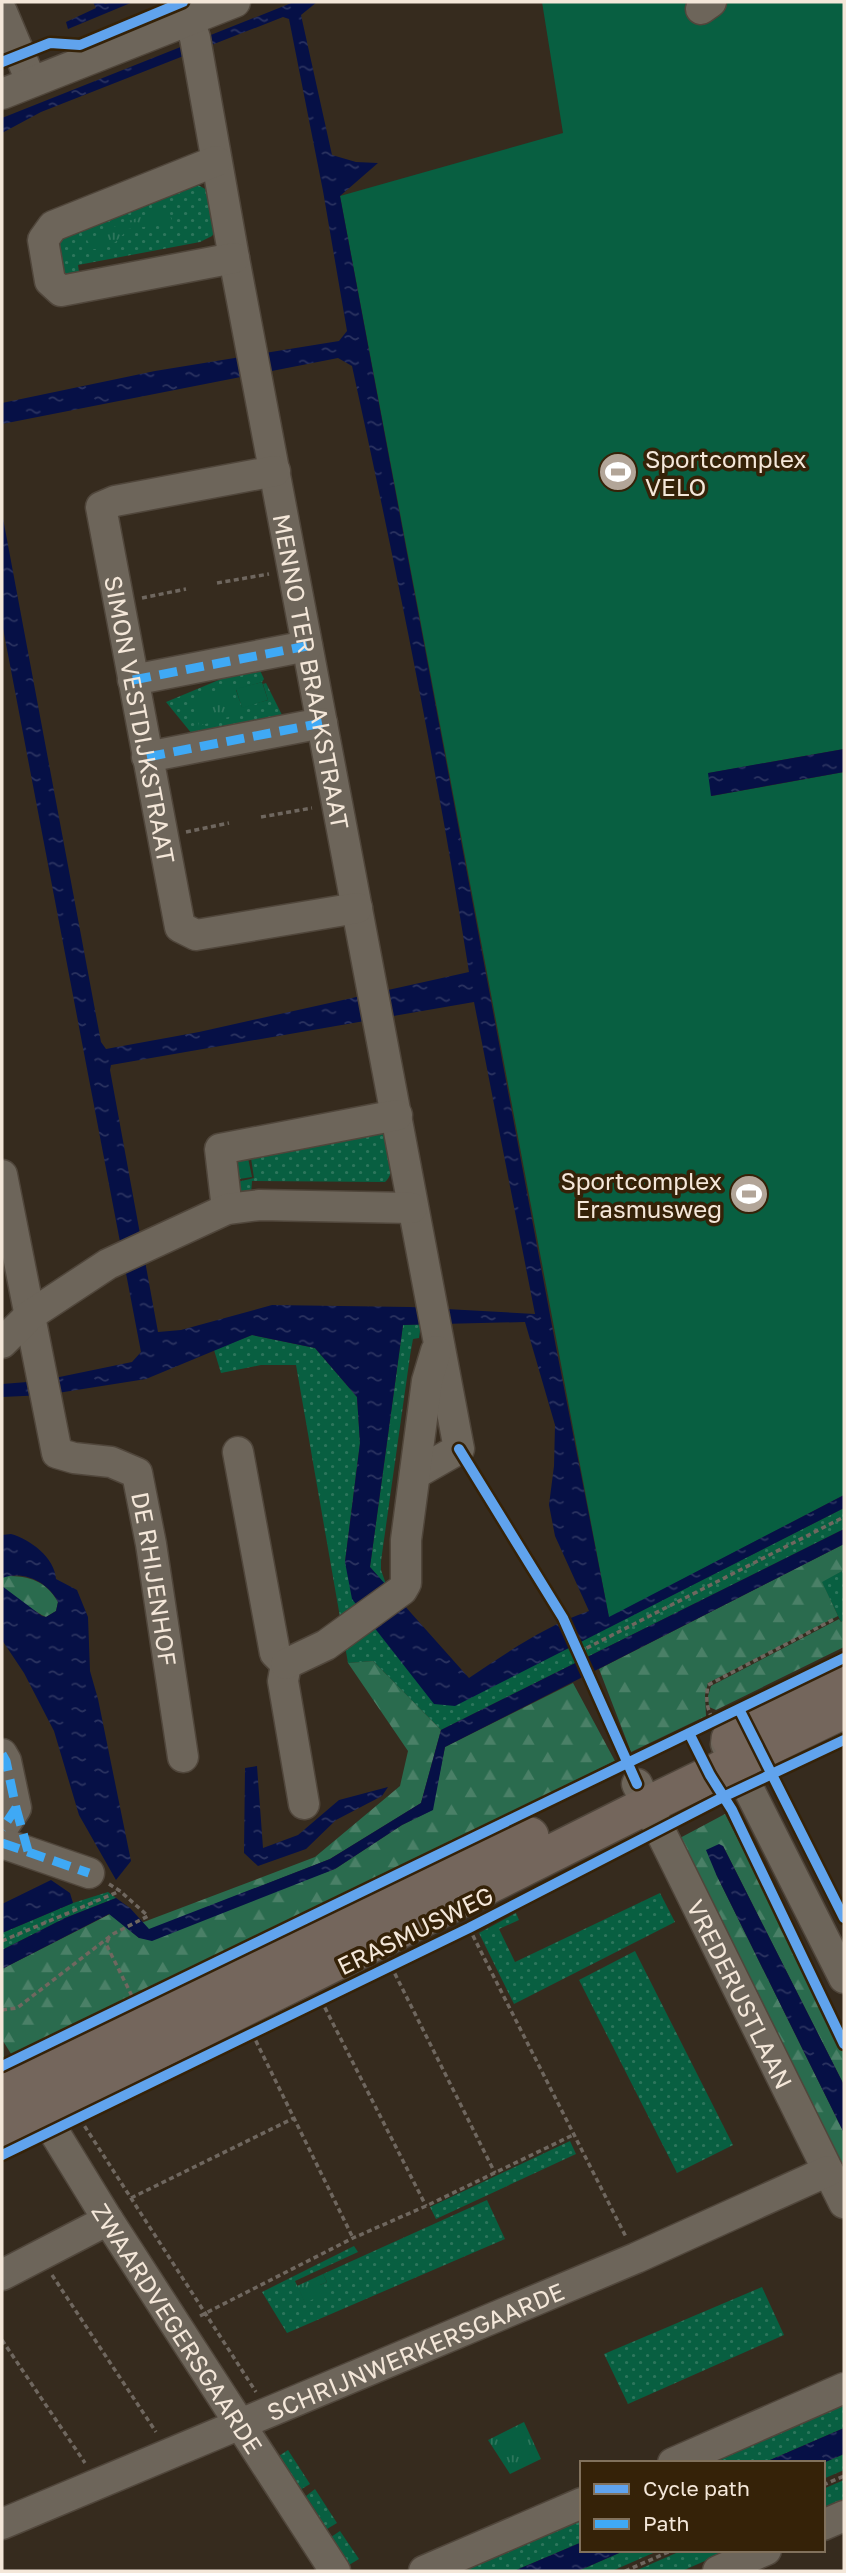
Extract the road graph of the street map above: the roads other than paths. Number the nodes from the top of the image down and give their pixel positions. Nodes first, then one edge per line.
1 (235, 2) edge
2 (2, 12) edge
3 (194, 38) junction
4 (31, 81) junction
5 (2, 94) edge
6 (216, 161) junction
7 (234, 258) junction
8 (275, 471) junction
9 (307, 646) junction
10 (133, 680) junction
11 (322, 723) junction
12 (147, 757) junction
13 (357, 908) junction
14 (397, 1115) junction
15 (2, 1174) edge
16 (412, 1208) junction
17 (227, 1209) junction
18 (29, 1316) junction
19 (438, 1340) junction
20 (2, 1343) edge
21 (238, 1452) dead end
22 (415, 1474) junction
23 (286, 1664) junction
24 (844, 1677) edge
25 (844, 1710) edge
26 (721, 1736) junction
27 (2, 1754) edge
28 (183, 1757) dead end
29 (643, 1795) junction
30 (304, 1804) dead end
31 (9, 1818) edge
32 (15, 1847) edge
33 (89, 1872) dead end
34 (844, 1978) edge
35 (40, 2106) edge
36 (2, 2129) edge
37 (828, 2171) junction
38 (844, 2203) edge
39 (108, 2220) junction
40 (2, 2275) edge
41 (844, 2388) edge
42 (240, 2426) junction
43 (678, 2461) edge
44 (580, 2504) edge
45 (844, 2516) edge
46 (2, 2524) edge
47 (825, 2524) edge
48 (761, 2552) edge
49 (335, 2571) edge
50 (424, 2571) edge
51 (718, 2571) edge

1 - 3 street
2 - 4 street
3 - 4 street
3 - 6 street, MENNO TER BRAAKSTRAAT
4 - 5 street
6 - 7 street, MENNO TER BRAAKSTRAAT
6 - 7 street
7 - 8 street, MENNO TER BRAAKSTRAAT
8 - 9 street, MENNO TER BRAAKSTRAAT
8 - 10 street, SIMON VESTDIJKSTRAAT
9 - 10 street
9 - 11 street, MENNO TER BRAAKSTRAAT
10 - 12 street, SIMON VESTDIJKSTRAAT
11 - 12 street
11 - 13 street, MENNO TER BRAAKSTRAAT
12 - 13 street, SIMON VESTDIJKSTRAAT
13 - 14 street, MENNO TER BRAAKSTRAAT
14 - 16 street, MENNO TER BRAAKSTRAAT
14 - 17 street
15 - 18 street, DE RHIJENHOF
16 - 17 street
16 - 19 street, MENNO TER BRAAKSTRAAT
17 - 18 street
18 - 20 street
18 - 28 street, DE RHIJENHOF
19 - 22 street, MENNO TER BRAAKSTRAAT
19 - 22 street, MENNO TER BRAAKSTRAAT
21 - 23 street
22 - 23 street, MENNO TER BRAAKSTRAAT
23 - 30 street
24 - 26 main road, ERASMUSWEG
25 - 26 main road, ERASMUSWEG
26 - 29 main road, ERASMUSWEG
26 - 34 street
27 - 31 street
29 - 35 main road, ERASMUSWEG
29 - 37 street, VREDERUSTLAAN
31 - 32 street
32 - 33 street
35 - 36 main road, ERASMUSWEG
35 - 39 street, ZWAARDVEGERSGAARDE
37 - 38 street, VREDERUSTLAAN
37 - 42 street, SCHRIJNWERKERSGAARDE
39 - 40 street
39 - 42 street, ZWAARDVEGERSGAARDE
41 - 43 street
42 - 46 street, SCHRIJNWERKERSGAARDE
42 - 49 street, ZWAARDVEGERSGAARDE
44 - 50 street
45 - 47 street
48 - 51 street

